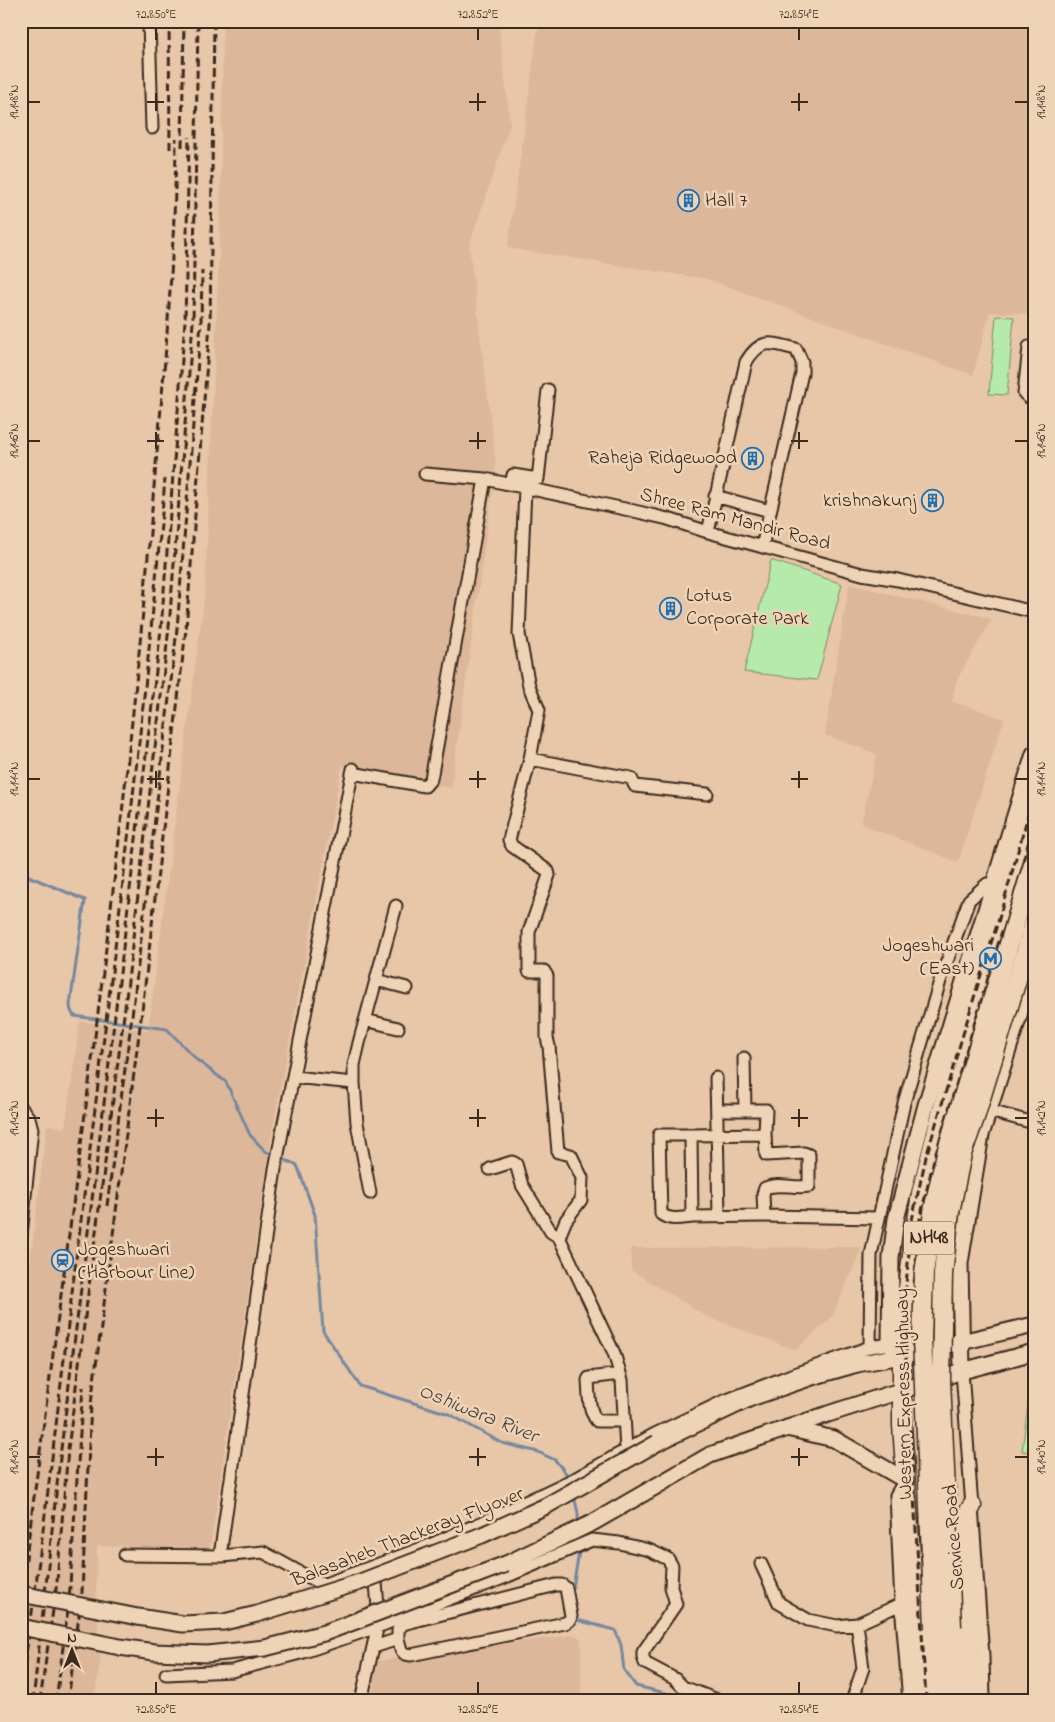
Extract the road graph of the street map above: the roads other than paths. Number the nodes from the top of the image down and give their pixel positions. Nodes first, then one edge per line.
1 (149, 21) edge
2 (152, 128) dead end
3 (1034, 346) edge
4 (548, 390) dead end
5 (1034, 398) edge
6 (425, 474) dead end
7 (485, 479) junction
8 (538, 479) junction
9 (510, 485) junction
10 (525, 488) junction
11 (537, 491) junction
12 (716, 496) junction
13 (770, 511) junction
14 (708, 532) junction
15 (762, 547) junction
16 (1034, 612) edge
17 (1034, 754) edge
18 (530, 759) junction
19 (1034, 792) edge
20 (707, 794) dead end
21 (1034, 862) edge
22 (999, 884) junction
23 (396, 906) dead end
24 (1034, 924) edge
25 (1034, 968) edge
26 (376, 980) junction
27 (407, 988) dead end
28 (365, 1020) junction
29 (398, 1028) dead end
30 (744, 1058) dead end
31 (293, 1077) junction
32 (716, 1078) dead end
33 (354, 1083) junction
34 (938, 1104) junction
35 (21, 1108) edge
36 (717, 1110) junction
37 (745, 1110) junction
38 (988, 1111) junction
39 (1034, 1123) edge
40 (718, 1134) junction
41 (765, 1134) junction
42 (691, 1135) junction
43 (490, 1169) dead end
44 (370, 1193) dead end
45 (764, 1216) junction
46 (719, 1217) junction
47 (692, 1218) junction
48 (879, 1218) junction
49 (21, 1235) edge
50 (558, 1237) junction
51 (1034, 1325) edge
52 (961, 1342) junction
53 (870, 1347) junction
54 (898, 1347) junction
55 (1034, 1352) edge
56 (962, 1371) junction
57 (620, 1374) junction
58 (901, 1391) junction
59 (623, 1421) junction
60 (787, 1428) junction
61 (672, 1431) junction
62 (626, 1450) junction
63 (905, 1480) junction
64 (972, 1506) junction
65 (904, 1539) junction
66 (126, 1555) dead end
67 (222, 1556) junction
68 (761, 1564) dead end
69 (375, 1566) junction
70 (319, 1583) junction
71 (21, 1594) edge
72 (901, 1604) junction
73 (118, 1607) dead end
74 (857, 1624) junction
75 (21, 1627) edge
76 (377, 1627) junction
77 (943, 1627) junction
78 (398, 1639) junction
79 (374, 1647) junction
80 (166, 1674) dead end
81 (361, 1701) edge
82 (720, 1701) edge
83 (852, 1701) edge
84 (909, 1701) edge
85 (922, 1701) edge
86 (939, 1701) edge
87 (956, 1701) edge
88 (970, 1701) edge
89 (984, 1701) edge

1 - 2 street
3 - 5 street
4 - 8 street
6 - 7 street, Shree Ram Mandir Road
7 - 9 street, Shree Ram Mandir Road
7 - 31 street
8 - 9 street
8 - 11 street
9 - 10 street, Shree Ram Mandir Road
10 - 11 street, Shree Ram Mandir Road
10 - 18 street
11 - 14 street, Shree Ram Mandir Road
12 - 13 street
12 - 13 street
12 - 14 street
13 - 15 street
14 - 15 street, Shree Ram Mandir Road
15 - 16 street, Shree Ram Mandir Road
17 - 22 main road
18 - 20 street
18 - 50 street
19 - 22 highway
21 - 77 highway, Western Express Highway / NH48, bridge
22 - 34 highway
22 - 48 street
23 - 26 street
24 - 77 highway, Western Express Highway / NH48, bridge
25 - 38 main road
26 - 27 street
26 - 28 street
28 - 29 street
28 - 33 street
30 - 37 street
31 - 33 street
31 - 67 street
32 - 36 street
33 - 44 street
34 - 38 street
34 - 54 highway
35 - 49 street
36 - 37 street
36 - 40 street
37 - 41 street
38 - 39 street
38 - 52 main road
40 - 41 street
40 - 42 street
40 - 46 street
41 - 45 street
42 - 47 street
42 - 47 street
43 - 50 street
45 - 46 street
45 - 48 street
46 - 47 street
48 - 53 street
50 - 57 street
51 - 52 main road, Balasaheb Thackeray Flyover
52 - 54 main road, Balasaheb Thackeray Flyover
52 - 56 main road
53 - 54 street
53 - 61 street
54 - 58 highway
54 - 61 main road, Balasaheb Thackeray Flyover
55 - 56 main road
56 - 58 main road
56 - 64 street, Service Road
57 - 59 street
57 - 59 street
58 - 60 main road
58 - 63 highway
59 - 62 street
60 - 63 main road
60 - 75 main road, bridge
61 - 62 street
61 - 71 main road, Balasaheb Thackeray Flyover, bridge
62 - 69 street
63 - 65 highway
64 - 88 highway
64 - 89 street, Service Road
65 - 72 street
65 - 85 highway
66 - 67 street
67 - 70 street
68 - 74 street
69 - 70 street
69 - 76 street
70 - 73 street
72 - 74 street
72 - 84 street
74 - 83 street
76 - 79 street
76 - 80 street
76 - 82 street
77 - 86 highway, Western Express Highway / NH48
77 - 87 highway, Western Express Highway / NH48
78 - 78 street
78 - 79 street
79 - 81 street

